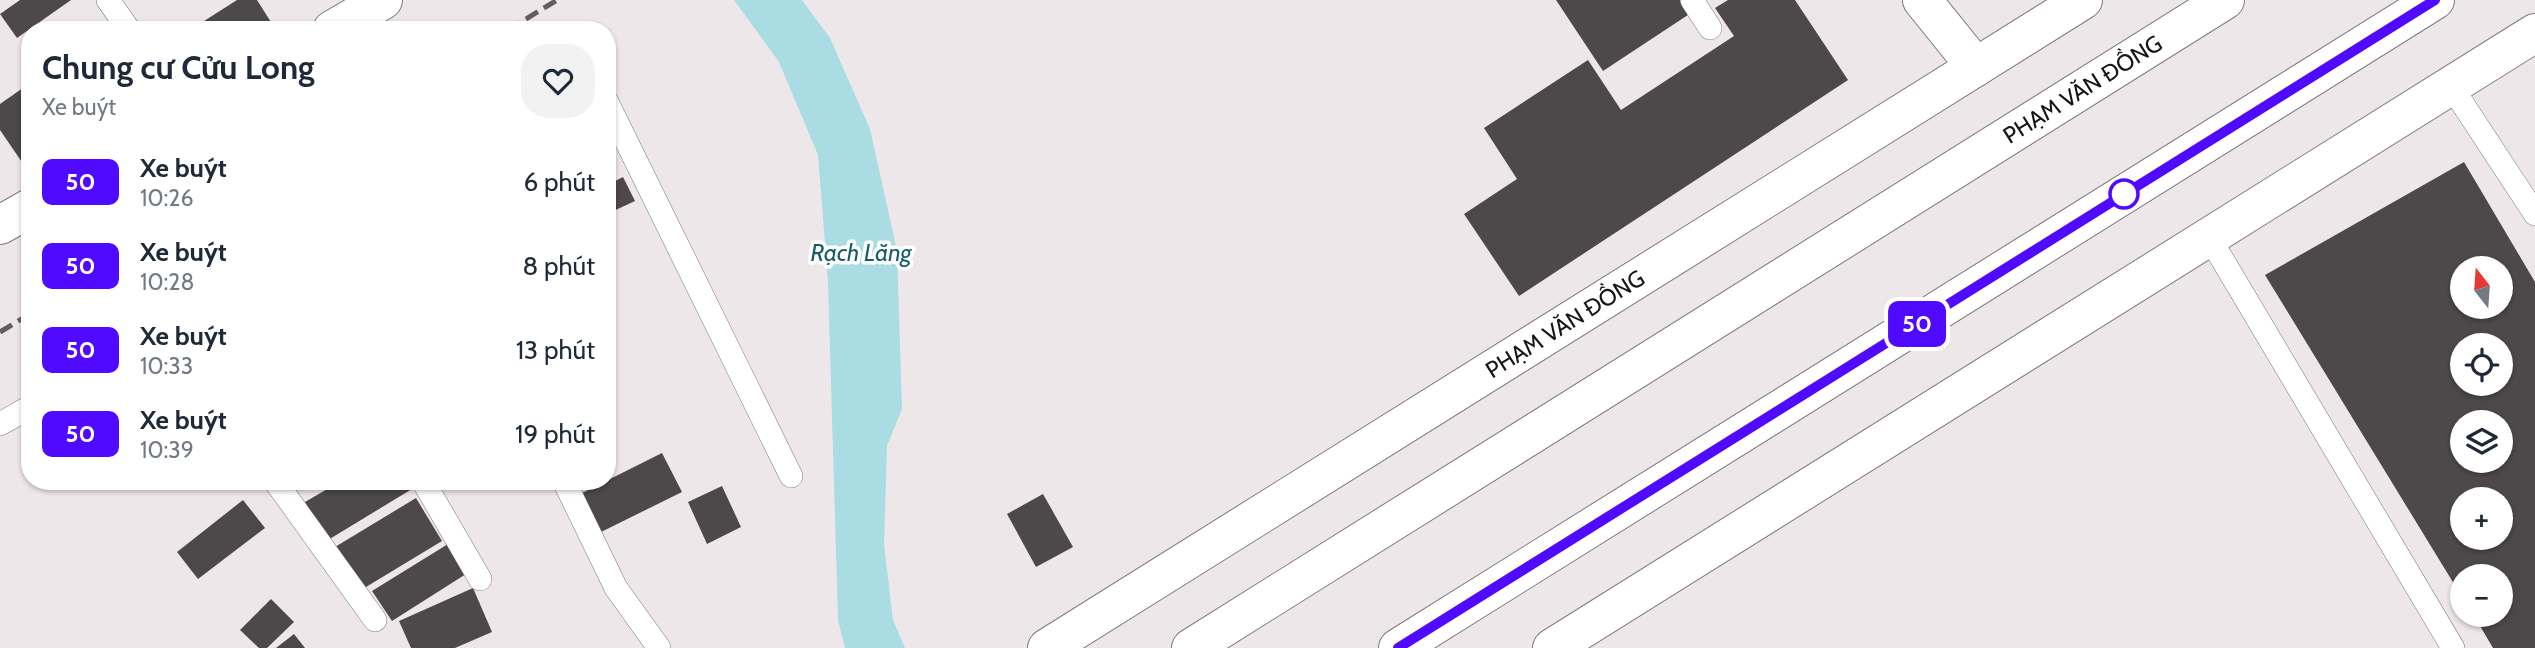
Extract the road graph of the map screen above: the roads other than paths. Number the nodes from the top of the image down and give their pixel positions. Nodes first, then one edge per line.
1 (108, 0) edge
2 (383, 0) edge
3 (1692, 0) edge
4 (1922, 0) edge
5 (2082, 0) edge
6 (2225, 0) edge
7 (2435, 0) edge
8 (123, 21) edge
9 (347, 21) edge
10 (1710, 29) dead end
11 (2535, 33) edge
12 (1976, 67) junction
13 (2451, 86) junction
14 (616, 120) edge
15 (21, 213) edge
16 (2535, 214) edge
17 (0, 225) edge
18 (2209, 237) junction
19 (21, 412) edge
20 (0, 424) edge
21 (791, 476) dead end
22 (281, 490) edge
23 (428, 490) edge
24 (568, 490) edge
25 (480, 579) dead end
26 (375, 620) dead end
27 (659, 648) edge
28 (1047, 648) edge
29 (1191, 648) edge
30 (1398, 648) edge
31 (1552, 648) edge
32 (2453, 648) edge

1 - 8 lane
2 - 9 main road
3 - 10 lane
4 - 12 main road
5 - 12 main road, PHẠM VĂN ĐỒNG
6 - 29 main road, PHẠM VĂN ĐỒNG
7 - 30 main road
11 - 13 main road
12 - 28 main road, PHẠM VĂN ĐỒNG
13 - 16 lane
13 - 18 main road
14 - 21 lane
15 - 17 main road
18 - 31 main road
18 - 32 lane
19 - 20 lane
22 - 26 lane
23 - 25 lane
24 - 27 lane

